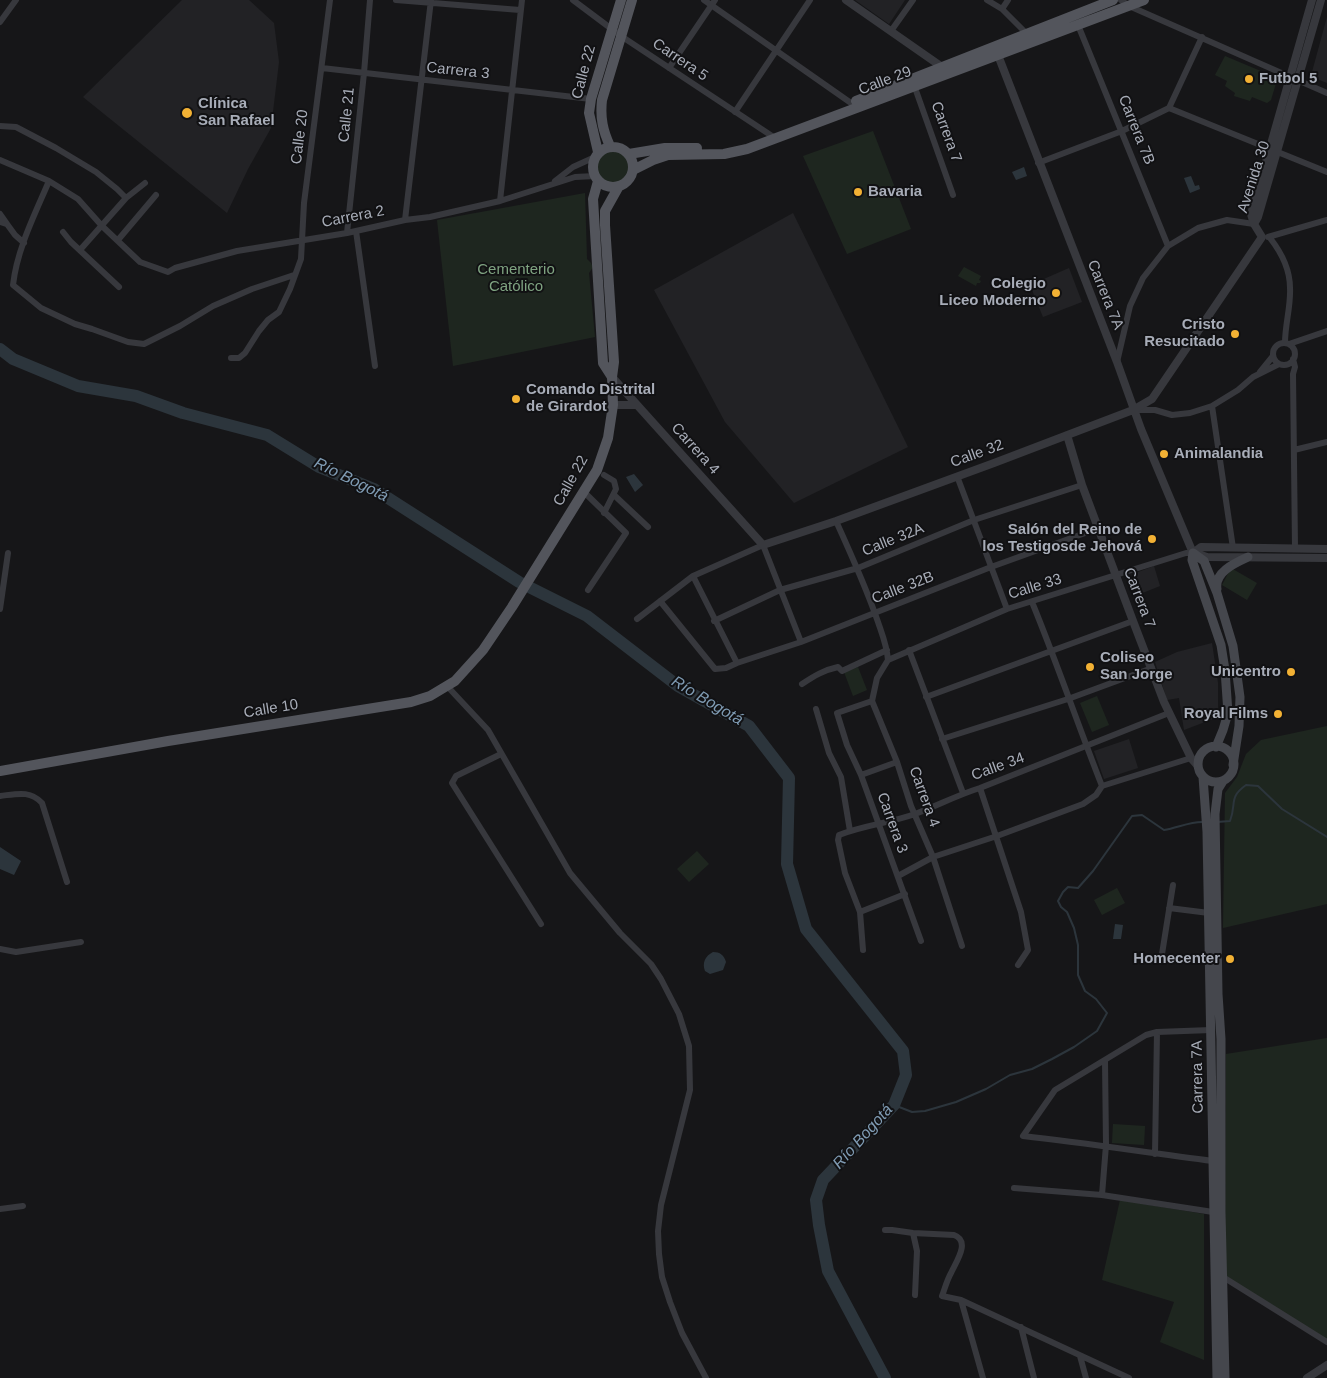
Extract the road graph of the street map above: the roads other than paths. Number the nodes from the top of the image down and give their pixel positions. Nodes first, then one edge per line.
1 (16, 0) edge
2 (330, 0) edge
3 (370, 0) edge
4 (396, 0) edge
5 (522, 0) edge
6 (573, 0) edge
7 (621, 0) edge
8 (632, 0) edge
9 (704, 0) edge
10 (810, 0) edge
11 (846, 0) edge
12 (912, 0) edge
13 (987, 0) edge
14 (1008, 0) edge
15 (1113, 0) edge
16 (1144, 0) edge
17 (1312, 0) edge
18 (1321, 0) edge
19 (431, 2) edge
20 (713, 3) edge
21 (1125, 3) edge
22 (1002, 9) junction
23 (520, 10) junction
24 (0, 22) edge
25 (1078, 25) junction
26 (612, 30) junction
27 (891, 31) junction
28 (1026, 33) junction
29 (621, 36) junction
30 (1202, 37) junction
31 (776, 50) junction
32 (996, 51) junction
33 (322, 68) junction
34 (669, 68) junction
35 (946, 70) junction
36 (364, 73) junction
37 (1290, 77) junction
38 (422, 79) junction
39 (1298, 80) junction
40 (914, 82) junction
41 (512, 89) junction
42 (1327, 93) edge
43 (591, 98) junction
44 (851, 103) junction
45 (1169, 108) junction
46 (735, 112) junction
47 (0, 126) edge
48 (1122, 130) junction
49 (772, 136) junction
50 (610, 146) junction
51 (1269, 149) junction
52 (1277, 152) junction
53 (597, 154) junction
54 (629, 154) junction
55 (0, 160) edge
56 (1038, 163) junction
57 (633, 170) junction
58 (1327, 172) edge
59 (596, 178) junction
60 (49, 181) junction
61 (145, 182) dead end
62 (552, 183) junction
63 (618, 186) junction
64 (156, 195) dead end
65 (953, 195) dead end
66 (126, 198) junction
67 (500, 200) junction
68 (0, 214) edge
69 (405, 220) junction
70 (1327, 220) edge
71 (3, 223) edge
72 (1254, 224) junction
73 (102, 226) junction
74 (356, 230) junction
75 (63, 232) dead end
76 (347, 232) junction
77 (1262, 237) junction
78 (1270, 238) junction
79 (118, 240) junction
80 (303, 240) junction
81 (24, 243) junction
82 (1168, 246) junction
83 (80, 250) junction
84 (294, 275) junction
85 (119, 287) dead end
86 (1285, 328) junction
87 (1327, 332) edge
88 (1303, 339) junction
89 (1287, 343) junction
90 (1275, 347) junction
91 (1273, 356) junction
92 (1294, 356) junction
93 (232, 358) dead end
94 (1117, 362) junction
95 (1283, 365) junction
96 (375, 366) dead end
97 (1260, 374) junction
98 (1293, 374) junction
99 (612, 377) junction
100 (613, 405) junction
101 (637, 405) junction
102 (1212, 406) junction
103 (1133, 410) junction
104 (1067, 435) junction
105 (1327, 442) edge
106 (1294, 450) junction
107 (604, 476) dead end
108 (957, 476) junction
109 (1082, 485) junction
110 (584, 492) junction
111 (614, 495) junction
112 (604, 513) junction
113 (974, 520) junction
114 (836, 521) junction
115 (648, 527) dead end
116 (1099, 528) junction
117 (763, 545) junction
118 (1233, 548) junction
119 (1295, 548) junction
120 (1327, 549) edge
121 (8, 553) dead end
122 (1193, 553) junction
123 (1248, 557) junction
124 (1327, 558) edge
125 (991, 567) junction
126 (858, 568) junction
127 (692, 576) junction
128 (1116, 576) junction
129 (588, 590) dead end
130 (780, 590) junction
131 (1218, 597) junction
132 (660, 601) junction
133 (1032, 602) junction
134 (0, 609) edge
135 (511, 609) joint
136 (1007, 609) junction
137 (874, 612) junction
138 (637, 619) dead end
139 (714, 621) junction
140 (1132, 621) junction
141 (800, 642) junction
142 (888, 650) junction
143 (909, 650) junction
144 (1052, 650) junction
145 (888, 660) junction
146 (737, 663) junction
147 (1152, 668) junction
148 (802, 684) dead end
149 (447, 686) junction
150 (926, 697) junction
151 (1068, 699) junction
152 (872, 702) junction
153 (816, 709) dead end
154 (1169, 713) junction
155 (942, 739) junction
156 (1086, 746) junction
157 (1216, 747) junction
158 (501, 754) junction
159 (1191, 758) junction
160 (897, 762) junction
161 (1198, 766) junction
162 (1233, 766) junction
163 (0, 771) edge
164 (861, 775) junction
165 (1203, 777) junction
166 (1223, 780) junction
167 (1102, 786) junction
168 (980, 788) junction
169 (963, 793) junction
170 (0, 796) edge
171 (914, 814) junction
172 (1211, 814) junction
173 (878, 824) junction
174 (850, 831) junction
175 (1211, 833) junction
176 (997, 836) junction
177 (933, 857) junction
178 (898, 876) junction
179 (67, 882) dead end
180 (1173, 885) dead end
181 (905, 894) junction
182 (1169, 908) junction
183 (860, 912) junction
184 (1209, 913) junction
185 (541, 924) dead end
186 (81, 942) dead end
187 (921, 942) dead end
188 (962, 946) dead end
189 (0, 949) edge
190 (863, 950) dead end
191 (1162, 954) dead end
192 (1018, 965) dead end
193 (1211, 1030) junction
194 (1157, 1032) junction
195 (1106, 1061) junction
196 (1106, 1145) junction
197 (1155, 1154) junction
198 (1213, 1161) junction
199 (1014, 1188) dead end
200 (1102, 1195) junction
201 (22, 1206) dead end
202 (0, 1209) edge
203 (1214, 1212) junction
204 (884, 1230) dead end
205 (913, 1233) junction
206 (1223, 1277) junction
207 (915, 1295) dead end
208 (961, 1300) junction
209 (1021, 1327) junction
210 (1327, 1342) edge
211 (1080, 1356) junction
212 (1327, 1364) edge
213 (706, 1378) edge
214 (983, 1378) edge
215 (1034, 1378) edge
216 (1086, 1378) edge
217 (1129, 1378) edge
218 (1217, 1378) edge
219 (1225, 1378) edge
220 (1307, 1378) edge

1 - 24 street
2 - 33 street, Calle 20
3 - 36 street, Calle 21
4 - 19 street
5 - 23 street
6 - 26 street, Carrera 5
7 - 26 main road, Calle 22
8 - 29 main road, Calle 22
9 - 20 street
10 - 31 street
11 - 27 street
12 - 27 street
13 - 22 street
14 - 22 street
15 - 28 main road, Calle 29
16 - 21 main road, Calle 29
17 - 37 street, Avenida 30
18 - 39 street, Avenida 30
19 - 23 street
19 - 38 street
20 - 31 street
20 - 34 street
21 - 25 main road, Calle 29
21 - 30 street
22 - 28 street
23 - 41 street
25 - 32 main road, Calle 29
25 - 48 street, Carrera 7B
26 - 29 street, Carrera 5
26 - 43 main road, Calle 22
27 - 35 street
28 - 32 main road, Calle 29
29 - 34 street, Carrera 5
29 - 50 main road, Calle 22
30 - 37 street
30 - 45 street
31 - 44 street
31 - 46 street
32 - 35 main road, Calle 29
32 - 56 street, Carrera 7A
33 - 36 street, Carrera 3
33 - 80 street, Calle 20
34 - 46 street, Carrera 5
35 - 40 main road, Calle 29
36 - 38 street, Carrera 3
36 - 76 street, Calle 21
37 - 39 street
37 - 51 street, Avenida 30
38 - 41 street, Carrera 3
38 - 69 street
39 - 42 street
39 - 52 street, Avenida 30
40 - 44 main road, Calle 29
40 - 49 main road, Calle 29
40 - 65 street, Carrera 7
41 - 43 street, Carrera 3
41 - 67 street
43 - 53 main road, Calle 22
44 - 49 main road, Calle 29
45 - 48 street
45 - 51 street
46 - 49 street, Carrera 5
47 - 66 street
48 - 56 street
48 - 82 street, Carrera 7B
49 - 54 main road, Calle 29
49 - 57 main road, Calle 29
50 - 53 main road
50 - 54 main road
51 - 52 street
51 - 72 street, Avenida 30
52 - 58 street
52 - 72 street, Avenida 30
53 - 59 main road
53 - 62 street, Carrera 2
54 - 57 main road
55 - 60 street
56 - 94 street, Carrera 7A
57 - 63 main road
59 - 62 street, Carrera 2
59 - 63 main road
59 - 99 main road, Calle 22
60 - 73 street
60 - 81 street
61 - 66 street
62 - 67 street, Carrera 2
63 - 99 main road, Calle 22
64 - 79 street
66 - 73 street
67 - 69 street, Carrera 2
68 - 71 street
69 - 74 street, Carrera 2
70 - 78 street
71 - 81 street
72 - 77 street
72 - 82 street
73 - 79 street
73 - 83 street
74 - 76 street, Carrera 2
74 - 96 street
75 - 83 street
76 - 80 street, Carrera 2
77 - 78 street
77 - 103 street, Calle 32
78 - 86 street
79 - 80 street, Carrera 2
80 - 84 street, Calle 20
81 - 84 street
82 - 94 street
83 - 85 street
84 - 93 street, Calle 20
86 - 89 street
86 - 90 street
87 - 88 street
88 - 89 street
88 - 92 street
89 - 90 street
89 - 92 street
90 - 91 street
91 - 95 street
91 - 97 street
92 - 95 street
92 - 98 street
94 - 103 street, Carrera 7A
95 - 97 street
95 - 98 street
97 - 102 street
98 - 106 street
99 - 100 main road, Calle 22
99 - 101 street, Carrera 4
100 - 101 street
100 - 110 main road, Calle 22
101 - 117 street, Carrera 4
102 - 103 street
102 - 118 street
103 - 104 street, Calle 32
103 - 122 street, Carrera 7A
104 - 108 street, Calle 32
104 - 109 street, Carrera 7
105 - 106 street
106 - 119 street
107 - 111 street
108 - 113 street
108 - 114 street, Calle 32
109 - 113 street, Calle 32A
109 - 116 street, Carrera 7
110 - 112 street
110 - 135 main road, Calle 22
111 - 112 street
111 - 115 street
112 - 129 street
113 - 125 street
113 - 126 street, Calle 32A
114 - 117 street, Calle 32
114 - 126 street
116 - 125 street, Calle 32B
116 - 128 street, Carrera 7
117 - 127 street, Calle 32
117 - 130 street, Carrera 4
118 - 119 street, Calle 33
118 - 122 street, Calle 33
119 - 120 street, Calle 33
121 - 134 street
122 - 123 street, Calle 33
122 - 128 street, Calle 33
122 - 131 main road, Carrera 7A
122 - 157 main road, Carrera 7A
123 - 124 street, Calle 33
123 - 131 main road
125 - 136 street
125 - 137 street, Calle 32B
126 - 130 street, Calle 32A
126 - 137 street
127 - 132 street, Calle 32
127 - 139 street
128 - 133 street, Calle 33
128 - 140 street, Carrera 7
130 - 139 street, Calle 32A
130 - 141 street, Carrera 4
131 - 162 main road, Carrera 7A
132 - 138 street, Calle 32
132 - 146 street, Calle 32B
133 - 136 street, Calle 33
133 - 144 street
135 - 149 main road, Calle 10
136 - 143 street, Calle 33
137 - 141 street, Calle 32B
137 - 142 street
139 - 146 street
140 - 144 street
140 - 147 street, Carrera 7
141 - 146 street, Calle 32B
142 - 145 street
142 - 148 street
143 - 145 street, Calle 33
143 - 150 street
144 - 150 street
144 - 151 street
145 - 152 street
147 - 151 street
147 - 154 street, Carrera 7
149 - 158 street
149 - 163 main road, Calle 10
150 - 155 street
151 - 155 street
151 - 156 street
152 - 160 street, Carrera 4
152 - 164 street, Carrera 3
153 - 174 street
154 - 156 street, Calle 34
154 - 159 street, Carrera 7
155 - 169 street
156 - 167 street
156 - 168 street, Calle 34
157 - 161 main road
157 - 162 main road
158 - 185 street
158 - 213 street
159 - 161 street, Carrera 7
159 - 167 street
160 - 164 street
160 - 171 street, Carrera 4
161 - 165 main road
162 - 166 main road
164 - 173 street, Carrera 3
165 - 166 main road
165 - 172 main road, Carrera 7A
166 - 172 main road, Carrera 7A
167 - 176 street
168 - 169 street, Calle 34
168 - 176 street
169 - 171 street, Calle 34
170 - 179 street
171 - 173 street, Calle 34
171 - 177 street, Carrera 4
172 - 175 main road, Carrera 7A
173 - 174 street, Calle 34
173 - 178 street, Carrera 3
174 - 183 street, Calle 34
175 - 184 main road, Carrera 7A
175 - 206 main road, Carrera 7A
176 - 177 street
176 - 192 street
177 - 178 street
177 - 188 street, Carrera 4
178 - 181 street, Carrera 3
180 - 182 street
181 - 183 street
181 - 187 street, Carrera 3
182 - 184 street
182 - 191 street
183 - 190 street
184 - 193 main road, Carrera 7A
186 - 189 street
193 - 194 street
193 - 198 main road, Carrera 7A
194 - 195 street
194 - 197 street
195 - 196 street
195 - 196 street
196 - 197 street
196 - 200 street
197 - 198 street
198 - 203 main road, Carrera 7A
199 - 200 street
200 - 203 street
201 - 202 street
203 - 218 main road, Carrera 7A
204 - 205 street
205 - 207 street
205 - 208 street
206 - 210 street
206 - 219 main road, Carrera 7A
208 - 209 street
208 - 214 street
209 - 211 street
209 - 215 street
211 - 216 street
211 - 217 street
212 - 220 street

